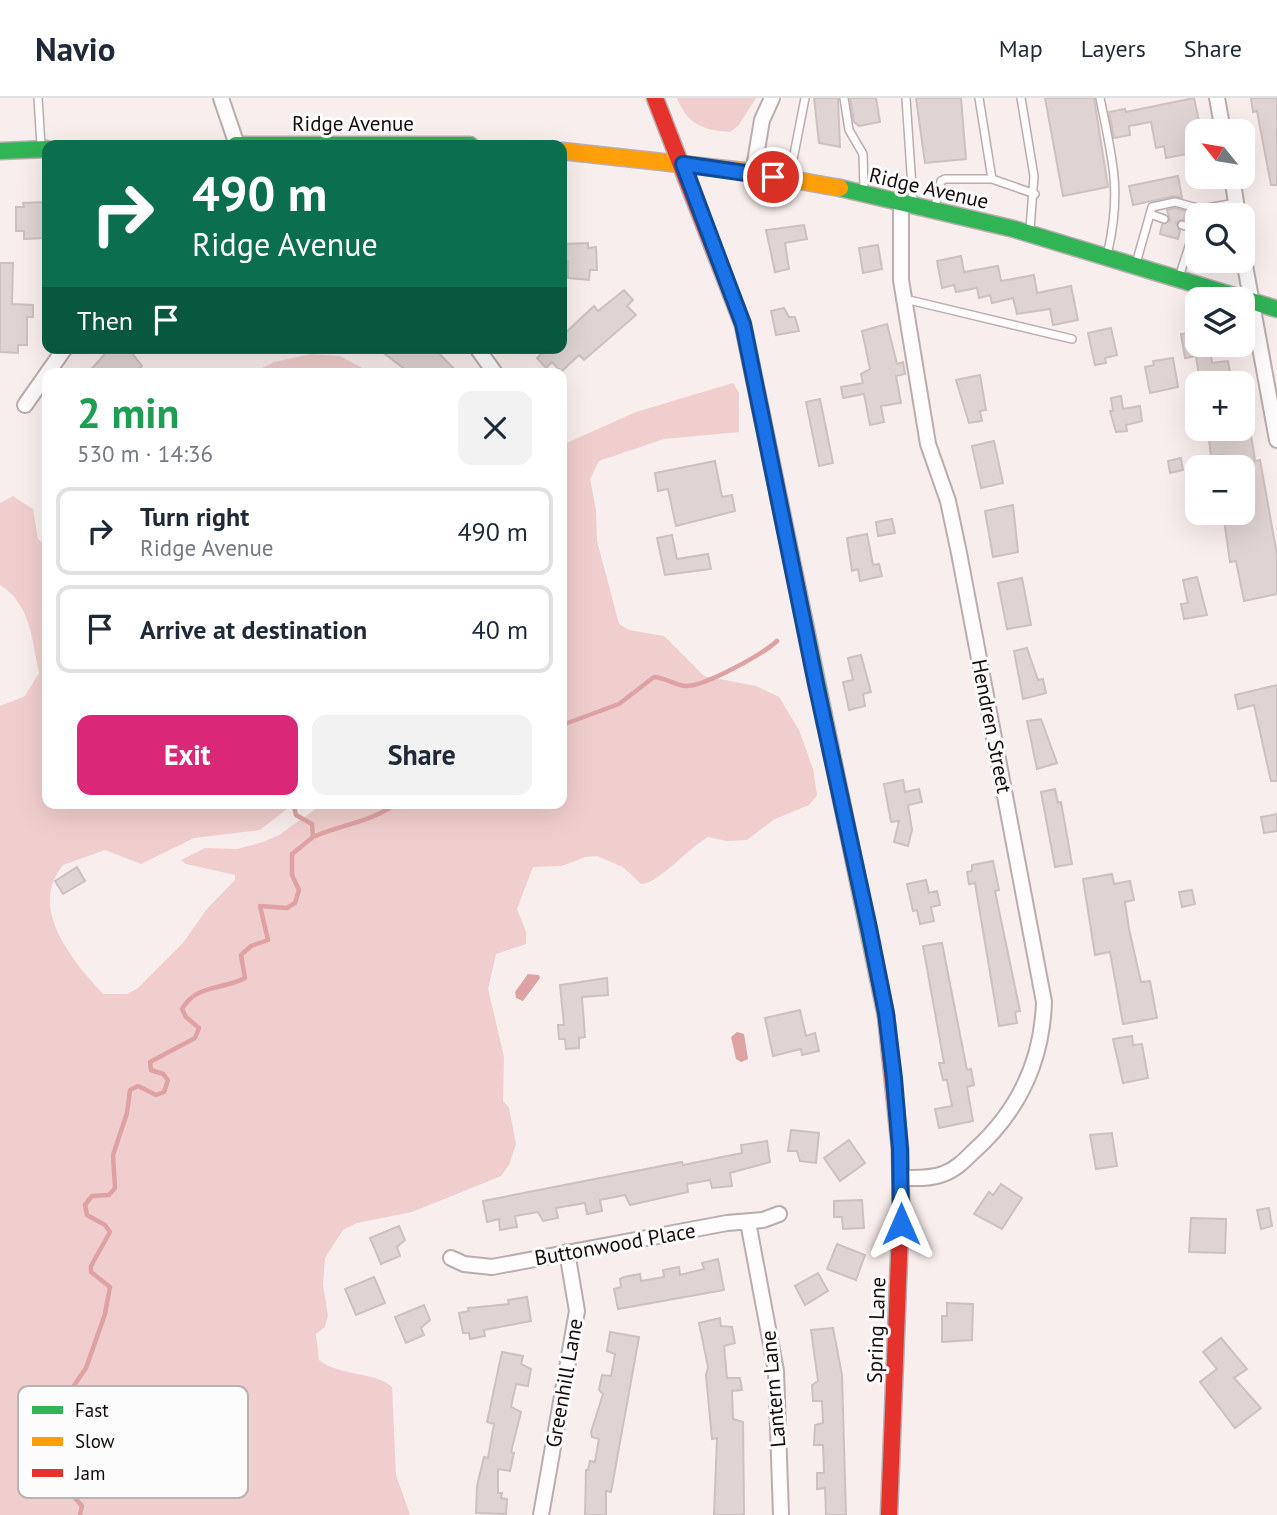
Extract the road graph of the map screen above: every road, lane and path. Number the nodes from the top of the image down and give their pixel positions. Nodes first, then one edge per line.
1 (38, 98) edge
2 (222, 98) edge
3 (655, 98) edge
4 (772, 98) edge
5 (805, 98) edge
6 (844, 98) edge
7 (906, 98) edge
8 (979, 98) edge
9 (1021, 98) edge
10 (1100, 98) edge
11 (1217, 98) edge
12 (1221, 119) edge
13 (43, 140) edge
14 (235, 140) edge
15 (42, 149) edge
16 (0, 151) edge
17 (567, 152) edge
18 (683, 164) junction
19 (753, 174) junction
20 (789, 179) junction
21 (992, 179) junction
22 (864, 194) junction
23 (1035, 194) junction
24 (907, 203) junction
25 (1185, 206) edge
26 (933, 209) junction
27 (1150, 215) junction
28 (1164, 219) dead end
29 (1029, 234) junction
30 (1107, 256) junction
31 (1185, 259) edge
32 (1136, 264) junction
33 (1179, 278) junction
34 (1209, 287) edge
35 (904, 299) junction
36 (1255, 301) edge
37 (1277, 309) edge
38 (1255, 325) edge
39 (1072, 339) dead end
40 (42, 381) edge
41 (25, 405) dead end
42 (1277, 440) edge
43 (901, 1178) junction
44 (779, 1214) dead end
45 (748, 1222) junction
46 (568, 1252) junction
47 (451, 1258) dead end
48 (541, 1515) edge
49 (781, 1515) edge
50 (889, 1515) edge

1 - 13 lane
2 - 14 street
3 - 18 street, Spring Lane
4 - 19 street
5 - 20 lane
6 - 22 lane
7 - 24 lane
8 - 21 lane
9 - 23 lane
10 - 30 lane
11 - 12 street
15 - 16 street
17 - 18 street, Ridge Avenue
18 - 19 street, Ridge Avenue
18 - 43 street, Spring Lane
19 - 20 street, Ridge Avenue
20 - 22 street, Ridge Avenue
21 - 23 lane
21 - 26 lane
22 - 24 street, Ridge Avenue
23 - 29 lane
24 - 26 street, Ridge Avenue
24 - 35 street, Hendren Street
25 - 27 lane
26 - 29 street, Ridge Avenue
27 - 28 lane
27 - 32 lane
29 - 30 street, Ridge Avenue
30 - 32 street, Ridge Avenue
31 - 33 lane
32 - 33 street, Ridge Avenue
33 - 34 street, Ridge Avenue
35 - 39 lane
35 - 43 street, Hendren Street
36 - 37 street, Ridge Avenue
38 - 42 street
40 - 41 street
43 - 50 street, Spring Lane
44 - 45 street, Buttonwood Place
45 - 46 street, Buttonwood Place
45 - 49 street, Lantern Lane
46 - 47 street, Buttonwood Place
46 - 48 street, Greenhill Lane

